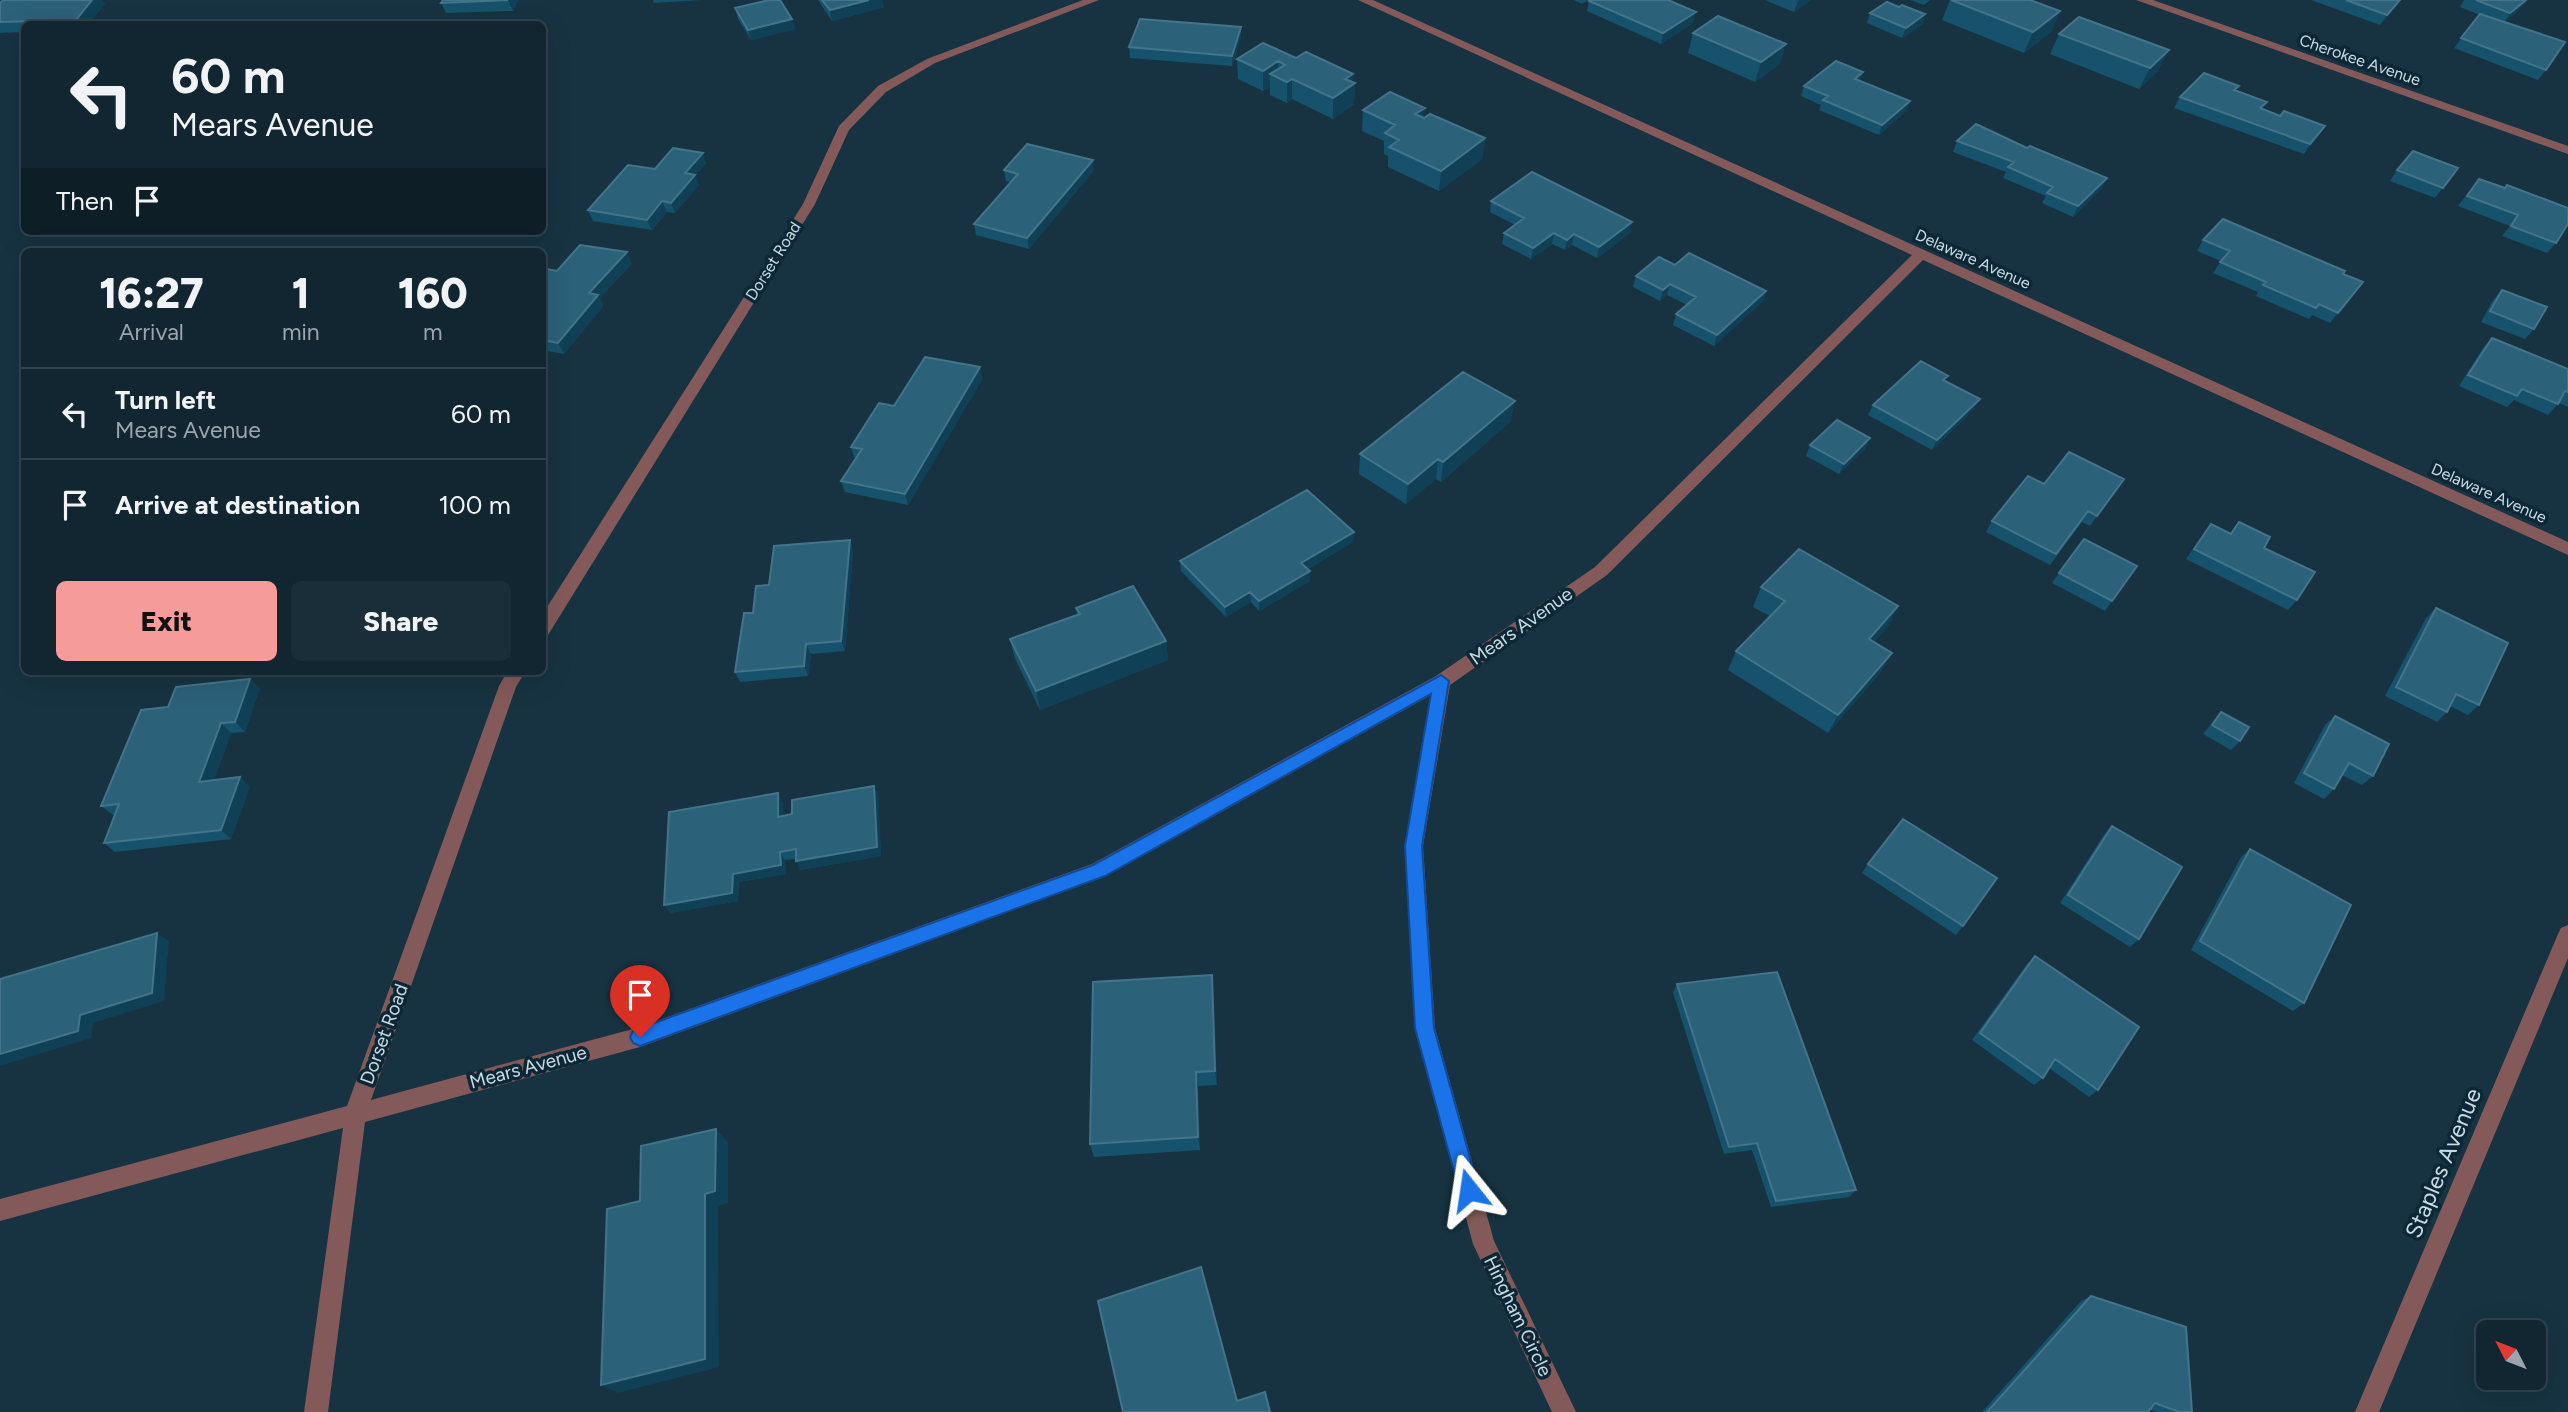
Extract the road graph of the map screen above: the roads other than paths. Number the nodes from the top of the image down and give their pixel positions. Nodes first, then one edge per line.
1 (1093, 0) edge
2 (1364, 0) edge
3 (2142, 0) edge
4 (2568, 150) edge
5 (1921, 254) junction
6 (2568, 548) edge
7 (546, 624) edge
8 (514, 675) edge
9 (1441, 681) junction
10 (2568, 934) edge
11 (355, 1114) junction
12 (0, 1210) edge
13 (316, 1412) edge
14 (1564, 1412) edge
15 (2367, 1412) edge

1 - 7 street, Dorset Road
2 - 5 street, Delaware Avenue
3 - 4 street, Cherokee Avenue
5 - 6 street, Delaware Avenue
5 - 9 street, Mears Avenue
8 - 11 street, Dorset Road
9 - 11 street, Mears Avenue
9 - 14 street, Hingham Circle
10 - 15 street, Staples Avenue
11 - 12 street, Mears Avenue
11 - 13 street, Dorset Road

